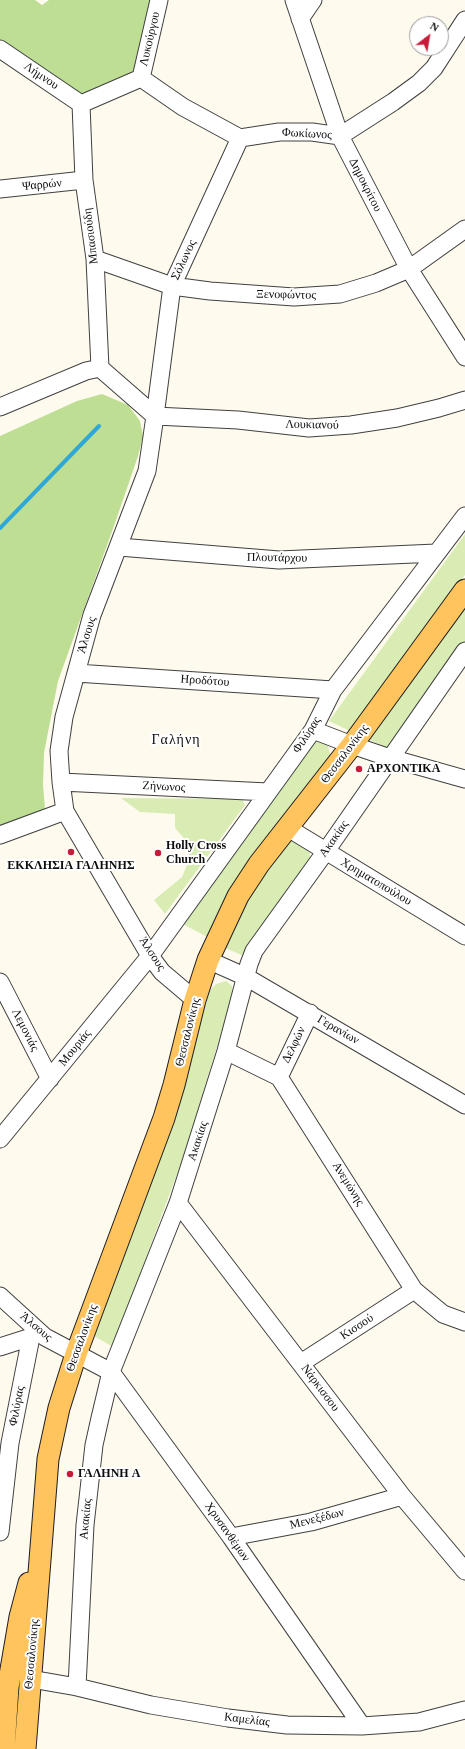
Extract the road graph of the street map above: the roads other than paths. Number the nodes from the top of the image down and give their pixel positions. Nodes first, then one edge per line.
1 (159, 0) edge
2 (294, 0) edge
3 (313, 0) edge
4 (300, 18) junction
5 (465, 20) edge
6 (0, 49) edge
7 (141, 78) junction
8 (81, 104) junction
9 (340, 136) junction
10 (240, 138) junction
11 (84, 180) junction
12 (0, 189) edge
13 (465, 229) edge
14 (95, 259) junction
15 (409, 269) junction
16 (172, 286) junction
17 (465, 356) edge
18 (100, 368) junction
19 (465, 400) edge
20 (0, 407) edge
21 (155, 416) junction
22 (465, 516) edge
23 (119, 547) junction
24 (436, 553) junction
25 (465, 590) edge
26 (465, 651) edge
27 (76, 672) junction
28 (333, 690) junction
29 (313, 730) junction
30 (352, 745) junction
31 (390, 758) junction
32 (465, 779) edge
33 (61, 782) junction
34 (268, 792) junction
35 (65, 811) junction
36 (288, 828) junction
37 (0, 835) edge
38 (326, 851) junction
39 (465, 936) edge
40 (150, 956) junction
41 (208, 960) junction
42 (246, 977) junction
43 (0, 982) edge
44 (196, 1000) junction
45 (310, 1013) junction
46 (226, 1051) junction
47 (279, 1077) junction
48 (50, 1079) junction
49 (465, 1105) edge
50 (0, 1139) edge
51 (178, 1203) junction
52 (414, 1290) junction
53 (0, 1296) edge
54 (465, 1322) edge
55 (34, 1334) junction
56 (0, 1347) edge
57 (76, 1354) junction
58 (301, 1363) junction
59 (111, 1372) junction
60 (402, 1496) junction
61 (0, 1532) edge
62 (41, 1536) junction
63 (231, 1537) junction
64 (465, 1571) edge
65 (31, 1679) junction
66 (77, 1687) junction
67 (465, 1710) edge
68 (362, 1726) junction
69 (4, 1749) edge
70 (24, 1749) edge

1 - 7 street, Λυκούργου
2 - 4 street, Δημοκρίτου
3 - 4 street
4 - 9 street, Δημοκρίτου
5 - 9 street, Φωκίωνος
6 - 8 street, Λήμνου
7 - 8 street
7 - 10 street
8 - 11 street, Μπασιούδη
9 - 10 street, Φωκίωνος
9 - 15 street, Δημοκρίτου
10 - 16 street, Σόλωνος
11 - 12 street, Ψαρρών
11 - 14 street, Μπασιούδη
13 - 15 street, Ξενοφώντος
14 - 16 street, Ξενοφώντος
14 - 18 street, Μπασιούδη
15 - 16 street, Ξενοφώντος
15 - 17 street, Δημοκρίτου
16 - 21 street, Σόλωνος
18 - 20 street
18 - 21 street
19 - 21 street, Λουκιανού
21 - 23 street, Άλσους
22 - 24 street, Φιλύρας
23 - 24 street, Πλουτάρχου
23 - 27 street, Άλσους
24 - 28 street, Φιλύρας
25 - 30 main road, Θεσσαλονίκης
26 - 31 street, Ακακίας
27 - 28 street, Ηροδότου
27 - 33 street, Άλσους
28 - 29 street, Φιλύρας
29 - 30 street
29 - 34 street, Φιλύρας
30 - 31 street
30 - 36 main road, Θεσσαλονίκης
31 - 32 street
31 - 38 street, Ακακίας
33 - 34 street, Ζήνωνος
33 - 35 street, Άλσους
34 - 40 street, Φιλύρας
35 - 37 street
35 - 40 street, Άλσους
36 - 38 street, Χρηματοπούλου
36 - 41 main road, Θεσσαλονίκης
38 - 39 street, Χρηματοπούλου
38 - 42 street, Ακακίας
40 - 44 street, Άλσους
40 - 48 street, Μουριάς
41 - 42 street, Γερανίων
41 - 44 main road, Θεσσαλονίκης
42 - 45 street, Γερανίων
42 - 46 street, Ακακίας
43 - 48 street, Λεμονιάς
44 - 57 main road, Θεσσαλονίκης
45 - 47 street, Δελφών
45 - 49 street, Γερανίων
46 - 47 street
46 - 51 street, Ακακίας
47 - 52 street, Ανεμώνης
48 - 50 street, Μουριάς
51 - 58 street, Νάρκισσου
51 - 59 street, Ακακίας
52 - 54 street, Ανεμώνης
52 - 58 street, Κισσού
53 - 55 street, Άλσους
55 - 56 street
55 - 57 street, Άλσους
55 - 61 street, Φιλύρας
57 - 59 street, Χρυσανθέμων
57 - 62 main road, Θεσσαλονίκης
58 - 60 street, Νάρκισσου
59 - 63 street, Χρυσανθέμων
59 - 66 street, Ακακίας
60 - 63 street, Μενεξέδων
60 - 64 street, Νάρκισσου
62 - 65 main road, Θεσσαλονίκης
62 - 69 main road, Θεσσαλονίκης
63 - 68 street, Χρυσανθέμων
65 - 66 street, Καμελίας
65 - 70 main road, Θεσσαλονίκης
66 - 68 street, Καμελίας
67 - 68 street, Καμελίας

